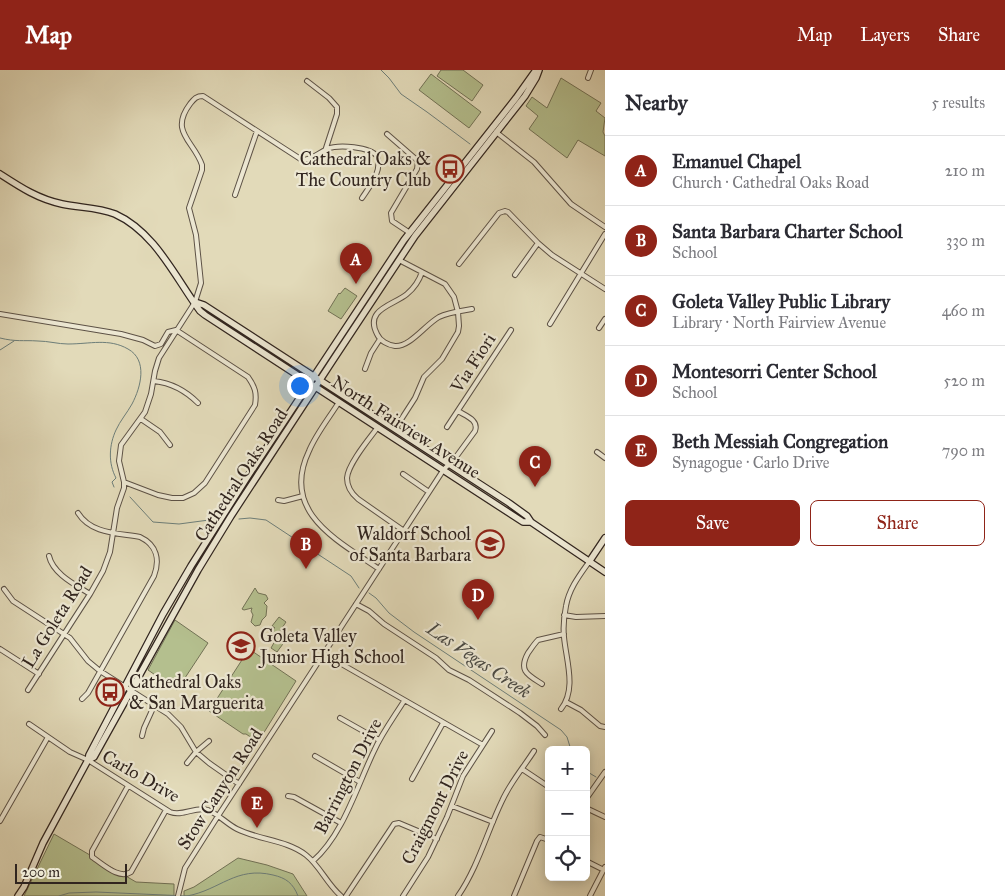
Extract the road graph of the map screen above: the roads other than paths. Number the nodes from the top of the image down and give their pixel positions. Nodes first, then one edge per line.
1 (538, 70) edge
2 (591, 70) edge
3 (588, 78) dead end
4 (307, 81) dead end
5 (257, 131) junction
6 (494, 131) junction
7 (387, 134) dead end
8 (325, 150) junction
9 (0, 174) edge
10 (235, 195) dead end
11 (362, 198) dead end
12 (605, 227) edge
13 (410, 232) junction
14 (605, 234) edge
15 (538, 243) junction
16 (396, 258) junction
17 (459, 264) dead end
18 (422, 272) junction
19 (581, 274) junction
20 (515, 275) dead end
21 (605, 289) edge
22 (195, 302) junction
23 (472, 309) dead end
24 (458, 312) junction
25 (0, 314) edge
26 (605, 319) edge
27 (550, 324) dead end
28 (599, 328) dead end
29 (176, 330) junction
30 (511, 330) dead end
31 (380, 339) junction
32 (365, 369) dead end
33 (313, 376) junction
34 (320, 380) junction
35 (154, 381) junction
36 (309, 382) junction
37 (316, 387) junction
38 (340, 402) junction
39 (198, 403) dead end
40 (458, 411) junction
41 (141, 419) junction
42 (378, 427) junction
43 (447, 427) dead end
44 (476, 427) joint
45 (395, 429) junction
46 (170, 446) dead end
47 (596, 452) dead end
48 (605, 458) edge
49 (449, 464) junction
50 (444, 470) junction
51 (403, 474) dead end
52 (124, 482) junction
53 (429, 492) junction
54 (303, 496) junction
55 (278, 500) dead end
56 (78, 513) dead end
57 (531, 522) junction
58 (404, 531) junction
59 (114, 532) junction
60 (605, 538) edge
61 (49, 556) dead end
62 (589, 562) junction
63 (379, 569) junction
64 (605, 572) edge
65 (4, 590) dead end
66 (90, 594) junction
67 (356, 604) junction
68 (564, 615) junction
69 (605, 616) edge
70 (65, 634) junction
71 (564, 634) junction
72 (0, 649) edge
73 (324, 654) junction
74 (100, 671) junction
75 (39, 674) junction
76 (542, 684) dead end
77 (124, 687) junction
78 (28, 690) dead end
79 (131, 691) junction
80 (82, 699) dead end
81 (404, 701) junction
82 (566, 702) junction
83 (154, 706) junction
84 (561, 709) dead end
85 (340, 718) dead end
86 (29, 724) dead end
87 (443, 724) junction
88 (605, 727) edge
89 (492, 731) dead end
90 (545, 735) dead end
91 (142, 736) dead end
92 (48, 737) junction
93 (379, 740) junction
94 (209, 742) dead end
95 (483, 746) junction
96 (196, 752) junction
97 (534, 752) dead end
98 (315, 756) dead end
99 (88, 760) junction
100 (187, 763) dead end
101 (522, 769) junction
102 (605, 772) edge
103 (412, 778) dead end
104 (360, 782) junction
105 (239, 784) junction
106 (545, 784) edge
107 (128, 786) junction
108 (590, 794) edge
109 (288, 796) dead end
110 (452, 806) junction
111 (166, 810) junction
112 (590, 810) edge
113 (218, 816) junction
114 (605, 817) edge
115 (0, 821) edge
116 (493, 822) junction
117 (341, 823) junction
118 (437, 839) junction
119 (545, 839) edge
120 (313, 861) junction
121 (590, 863) edge
122 (604, 868) edge
123 (179, 894) edge
124 (18, 896) edge
125 (341, 896) edge
126 (346, 896) edge
127 (403, 896) edge
128 (458, 896) edge
129 (514, 896) edge
130 (590, 896) edge

1 - 6 main road, Cathedral Oaks Road
2 - 3 street
4 - 8 street
5 - 8 street, La Goleta Road
5 - 10 street
5 - 22 street, La Goleta Road
6 - 12 street
6 - 13 main road, Cathedral Oaks Road
6 - 16 main road, Cathedral Oaks Road
7 - 13 street
8 - 11 street, La Goleta Road
9 - 22 main road, North Fairview Avenue
13 - 16 main road, Cathedral Oaks Road
14 - 19 street
15 - 17 street
15 - 19 street
15 - 20 street
16 - 18 street
16 - 33 main road, Cathedral Oaks Road
16 - 34 main road, Cathedral Oaks Road
18 - 24 street
18 - 31 street
19 - 21 street
19 - 27 street
22 - 29 street, La Goleta Road
22 - 33 main road, North Fairview Avenue
22 - 36 main road, North Fairview Avenue
23 - 24 street
24 - 31 street
24 - 45 street
25 - 29 street
26 - 28 street
29 - 35 street, La Goleta Road
29 - 52 street
30 - 40 street, Via Fiori
31 - 32 street
33 - 34 main road, North Fairview Avenue
33 - 36 main road, Cathedral Oaks Road
34 - 37 main road, Cathedral Oaks Road
34 - 45 main road, North Fairview Avenue
35 - 39 street
35 - 41 street, La Goleta Road
36 - 37 main road, North Fairview Avenue
36 - 77 main road, Cathedral Oaks Road
37 - 38 main road, North Fairview Avenue
37 - 79 main road, Cathedral Oaks Road
38 - 42 main road, North Fairview Avenue
38 - 54 street
40 - 43 street, Via Fiori
40 - 44 street, Via Fiori
41 - 46 street
41 - 52 street, La Goleta Road
42 - 50 main road, North Fairview Avenue
42 - 58 street
44 - 49 street, Stow Canyon Road
45 - 49 main road, North Fairview Avenue
47 - 48 street
49 - 50 street, Stow Canyon Road
49 - 57 main road, North Fairview Avenue
50 - 53 street, Stow Canyon Road
50 - 57 main road, North Fairview Avenue
51 - 53 street
52 - 59 street, La Goleta Road
53 - 58 street, Stow Canyon Road
54 - 55 street
54 - 63 street
56 - 59 street
57 - 62 main road, North Fairview Avenue
58 - 63 street, Stow Canyon Road
59 - 66 street, La Goleta Road
59 - 74 street
60 - 62 main road
61 - 66 street
62 - 64 main road, North Fairview Avenue
62 - 68 street
63 - 67 street, Stow Canyon Road
65 - 70 street
66 - 70 street, La Goleta Road
67 - 73 street, Stow Canyon Road
67 - 90 street
68 - 69 street
68 - 71 street
70 - 74 street
70 - 75 street, La Goleta Road
71 - 76 street
71 - 82 street
72 - 75 street
73 - 81 street
73 - 105 street, Stow Canyon Road
74 - 77 street
74 - 80 street
75 - 78 street, La Goleta Road
77 - 79 street
77 - 99 main road, Cathedral Oaks Road
79 - 83 street
79 - 99 main road, Cathedral Oaks Road
81 - 87 street
81 - 93 street, Barrington Drive
82 - 84 street
82 - 88 street
83 - 91 street
83 - 96 street
85 - 93 street
86 - 92 street, Carlo Drive
87 - 95 street
87 - 103 street
89 - 95 street, Craigmont Drive
92 - 99 street, Carlo Drive
92 - 115 street
93 - 104 street, Barrington Drive
94 - 96 street
95 - 110 street, Craigmont Drive
96 - 100 street
96 - 105 street
97 - 101 street
98 - 104 street
99 - 107 street, Carlo Drive
99 - 124 main road, Cathedral Oaks Road
101 - 106 street
101 - 116 street
102 - 108 street
104 - 117 street, Barrington Drive
105 - 113 street, Stow Canyon Road
107 - 111 street, Carlo Drive
107 - 111 street
109 - 117 street
110 - 116 street
110 - 118 street, Craigmont Drive
111 - 113 street, Carlo Drive
112 - 114 street
113 - 120 street, Carlo Drive
113 - 123 street, Stow Canyon Road
116 - 128 street
117 - 120 street, Barrington Drive
118 - 126 street
118 - 127 street, Craigmont Drive
119 - 129 street
120 - 125 street, Carlo Drive
121 - 122 street
122 - 130 street

